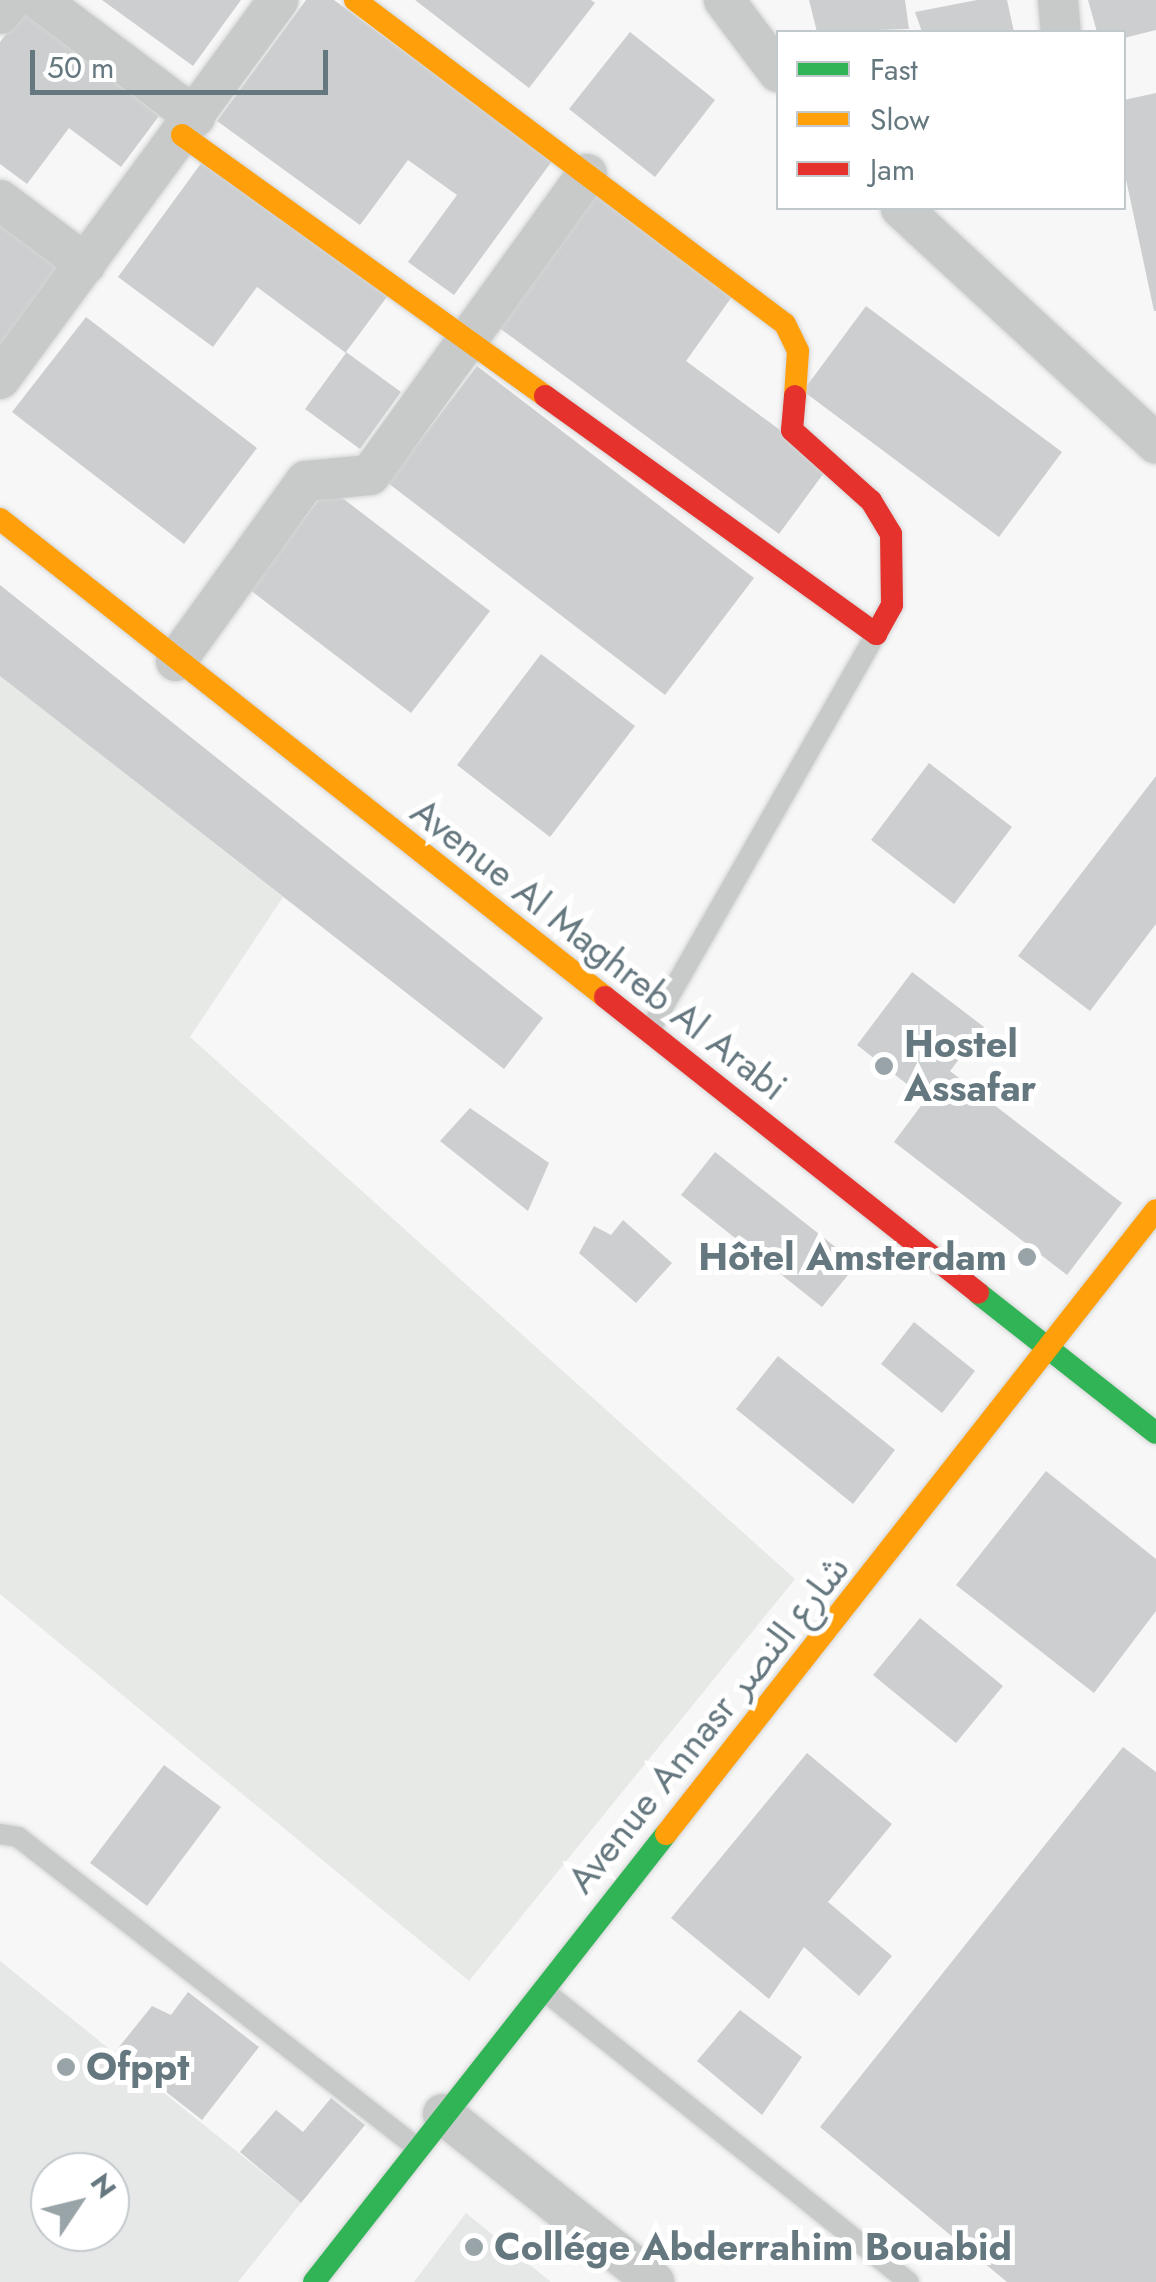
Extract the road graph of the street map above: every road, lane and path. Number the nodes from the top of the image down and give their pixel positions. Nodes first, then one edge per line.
1 (11, 0) edge
2 (39, 0) edge
3 (278, 0) edge
4 (355, 0) edge
5 (724, 0) edge
6 (1058, 0) edge
7 (0, 14) edge
8 (1061, 30) edge
9 (776, 69) edge
10 (188, 126) junction
11 (586, 174) junction
12 (0, 200) edge
13 (903, 210) edge
14 (86, 264) junction
15 (468, 340) junction
16 (0, 379) edge
17 (1156, 443) edge
18 (0, 519) edge
19 (876, 634) junction
20 (176, 661) junction
21 (649, 1032) junction
22 (1156, 1210) edge
23 (1051, 1353) junction
24 (1156, 1433) edge
25 (0, 1834) edge
26 (542, 1988) junction
27 (443, 2114) junction
28 (418, 2148) junction
29 (314, 2282) edge
30 (654, 2282) edge
31 (909, 2282) edge

1 - 7 street
2 - 10 street
3 - 10 street
4 - 11 street
5 - 9 street
6 - 8 street
10 - 14 street
10 - 15 street
11 - 15 street
11 - 19 street
12 - 14 street
13 - 17 street
14 - 16 street
15 - 19 street
15 - 20 street
18 - 20 street, Avenue Al Maghreb Al Arabi
19 - 21 lane
20 - 21 street, Avenue Al Maghreb Al Arabi
21 - 23 street, Avenue Al Maghreb Al Arabi
22 - 23 street, Avenue Annasr شارع النصر
23 - 24 street, Avenue Al Maghreb Al Arabi
23 - 26 street, Avenue Annasr شارع النصر
25 - 28 lane
26 - 27 street, Avenue Annasr شارع النصر
26 - 31 lane
27 - 28 street, Avenue Annasr شارع النصر
27 - 30 street
28 - 29 street, Avenue Annasr شارع النصر

